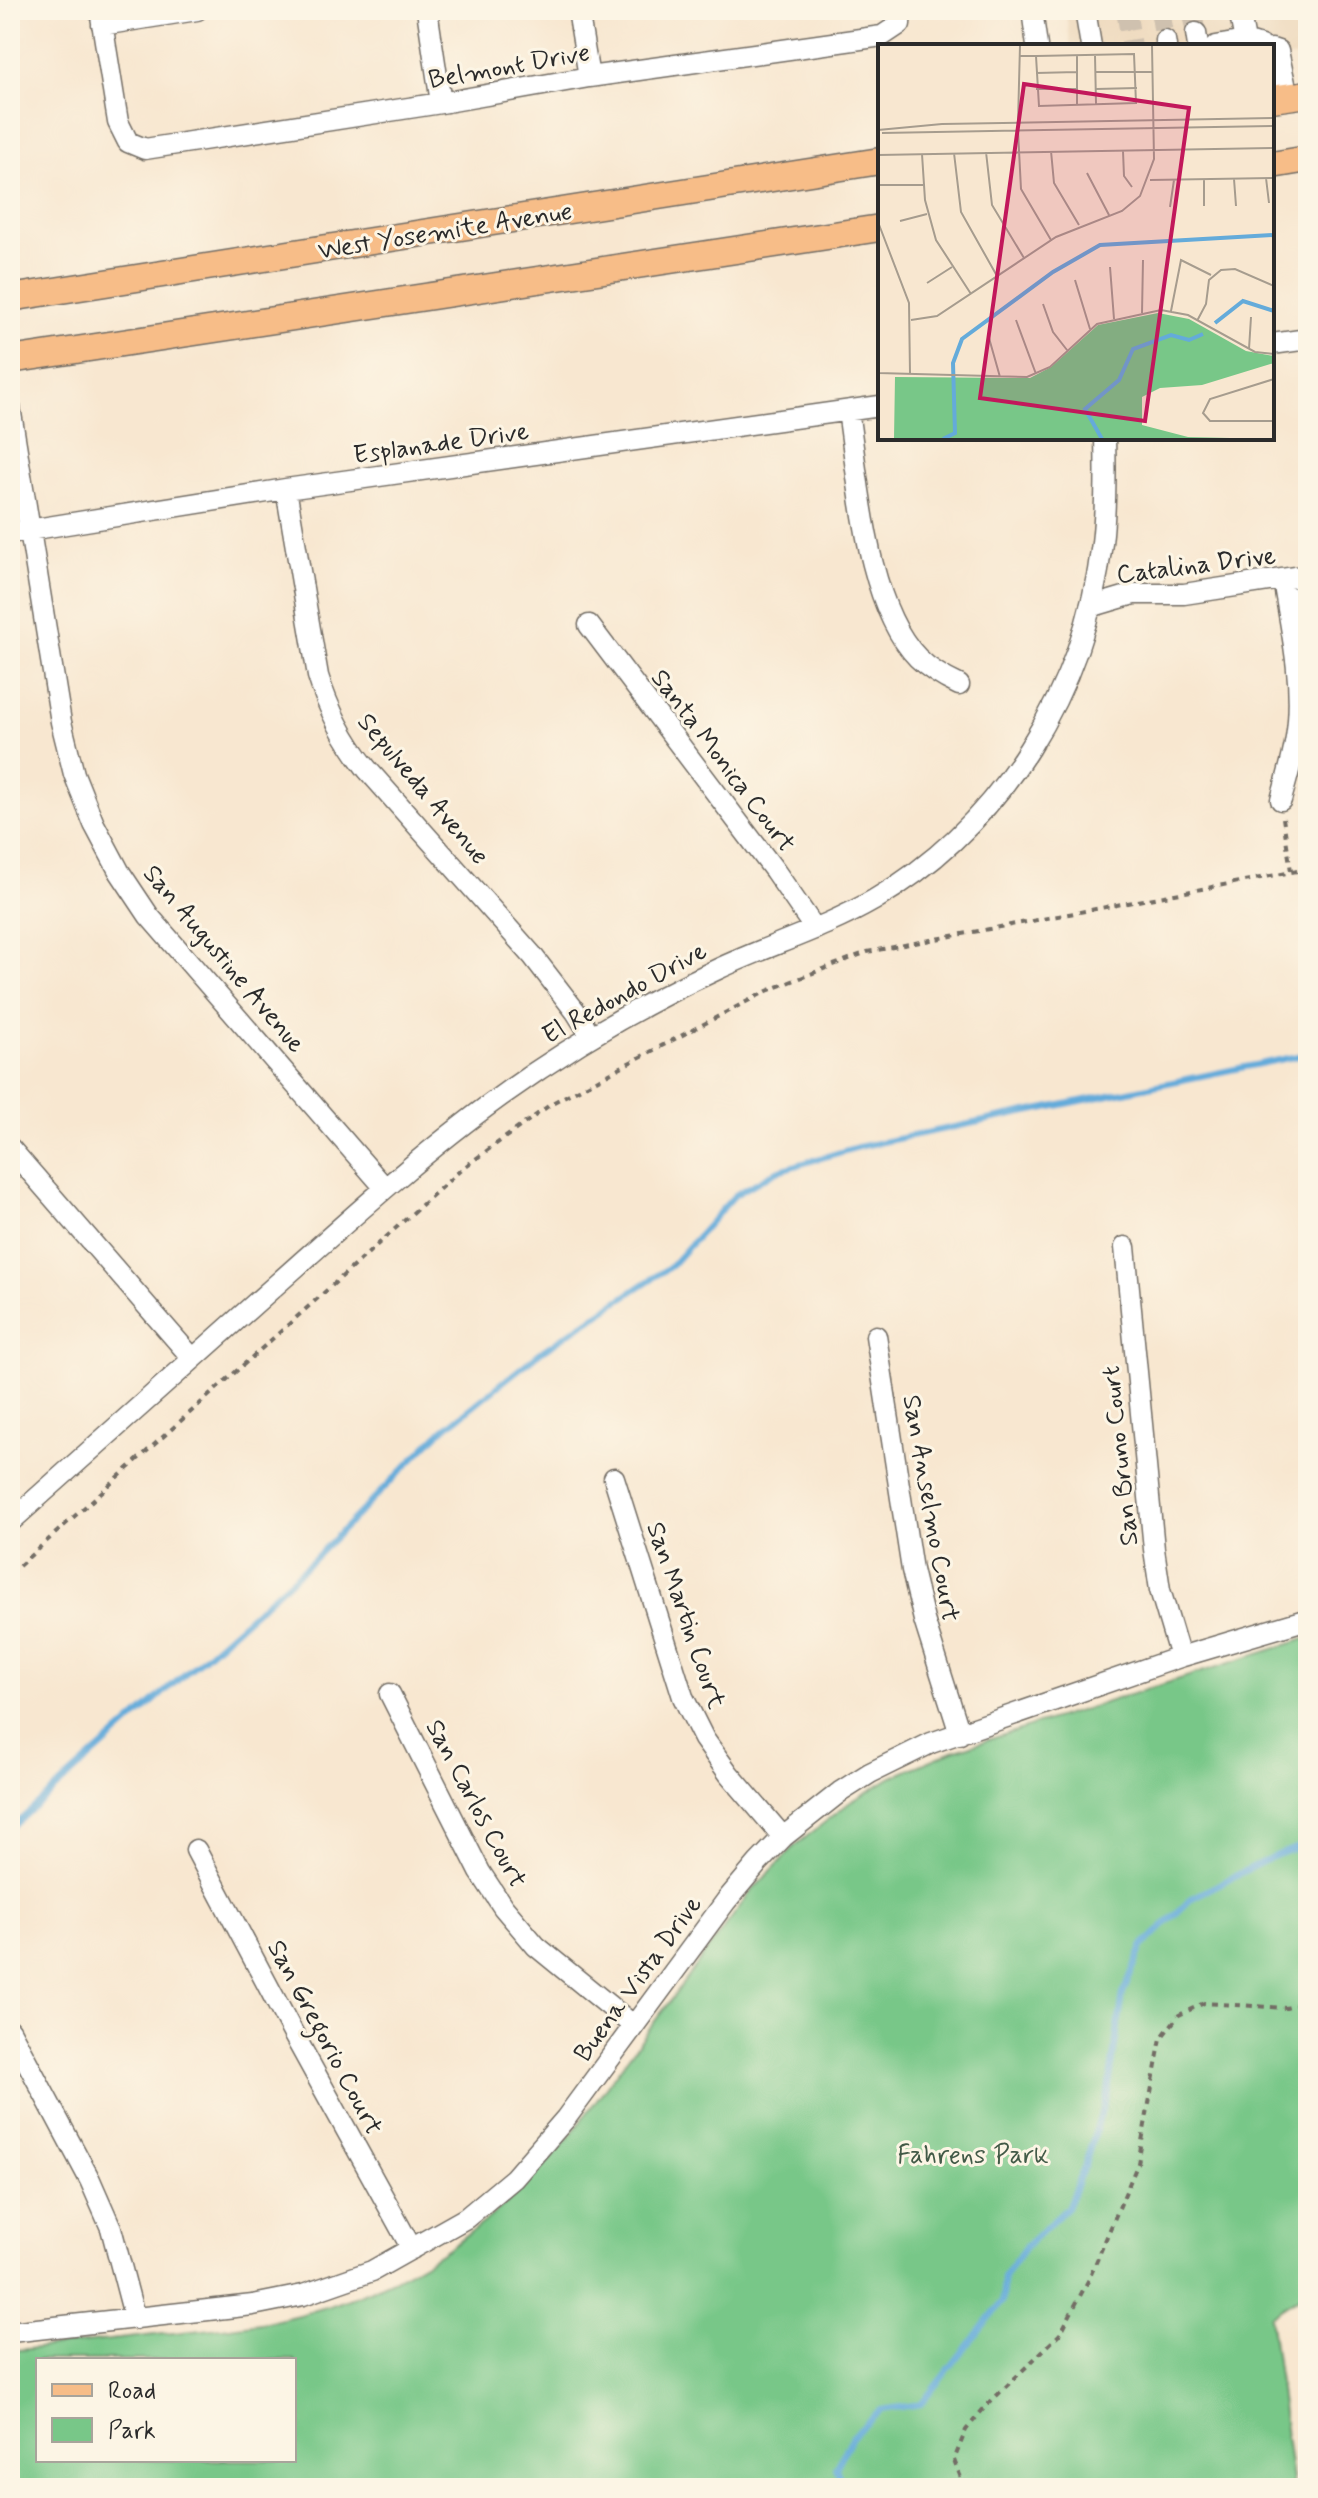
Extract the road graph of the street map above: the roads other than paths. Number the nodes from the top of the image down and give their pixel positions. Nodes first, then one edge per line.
1 (197, 10) edge
2 (427, 10) edge
3 (578, 10) edge
4 (901, 10) edge
5 (1032, 10) edge
6 (1085, 10) edge
7 (1239, 10) edge
8 (101, 18) edge
9 (1037, 44) edge
10 (1091, 44) edge
11 (1253, 44) edge
12 (1274, 50) edge
13 (589, 77) junction
14 (1289, 97) edge
15 (441, 103) junction
16 (1308, 159) edge
17 (878, 161) edge
18 (1274, 165) edge
19 (878, 228) edge
20 (10, 298) edge
21 (1308, 339) edge
22 (1274, 344) edge
23 (10, 360) edge
24 (878, 406) edge
25 (10, 407) edge
26 (848, 411) junction
27 (1105, 440) edge
28 (286, 489) junction
29 (19, 531) edge
30 (1308, 575) edge
31 (1283, 579) junction
32 (1090, 607) junction
33 (589, 625) dead end
34 (959, 685) dead end
35 (1281, 800) road end
36 (815, 929) junction
37 (591, 1036) junction
38 (10, 1148) edge
39 (385, 1188) junction
40 (1125, 1247) dead end
41 (876, 1336) dead end
42 (193, 1359) junction
43 (614, 1478) dead end
44 (10, 1522) edge
45 (1308, 1619) edge
46 (1180, 1657) junction
47 (390, 1694) dead end
48 (960, 1734) junction
49 (783, 1837) junction
50 (196, 1850) dead end
51 (634, 2026) junction
52 (10, 2030) edge
53 (412, 2249) junction
54 (135, 2319) junction
55 (10, 2332) edge

1 - 8 street
2 - 15 street
3 - 13 street
4 - 13 street, Belmont Drive
5 - 9 street
6 - 10 street
7 - 11 street
8 - 15 street, Belmont Drive
12 - 14 street
13 - 15 street, Belmont Drive
16 - 18 main road
17 - 20 main road, West Yosemite Avenue
19 - 23 main road
21 - 22 street
24 - 26 street, Esplanade Drive
25 - 29 street, San Augustine Avenue
26 - 28 street, Esplanade Drive
26 - 34 street
27 - 32 street, El Redondo Drive
28 - 29 street, Esplanade Drive
28 - 37 street, Sepulveda Avenue
29 - 39 street, San Augustine Avenue
30 - 31 street, Catalina Drive
31 - 32 street, Catalina Drive
31 - 35 street
32 - 36 street, El Redondo Drive
33 - 36 street, Santa Monica Court
36 - 37 street, El Redondo Drive
37 - 39 street, El Redondo Drive
38 - 42 street
39 - 42 street, El Redondo Drive
40 - 46 street, San Bruno Court
41 - 48 street, San Anselmo Court
42 - 44 street, El Redondo Drive
43 - 49 street, San Martin Court
45 - 46 street, Buena Vista Drive
46 - 48 street, Buena Vista Drive
47 - 51 street, San Carlos Court
48 - 49 street, Buena Vista Drive
49 - 51 street, Buena Vista Drive
50 - 53 street, San Gregorio Court
51 - 53 street, Buena Vista Drive
52 - 54 street
53 - 54 street, Buena Vista Drive
54 - 55 street, Buena Vista Drive

